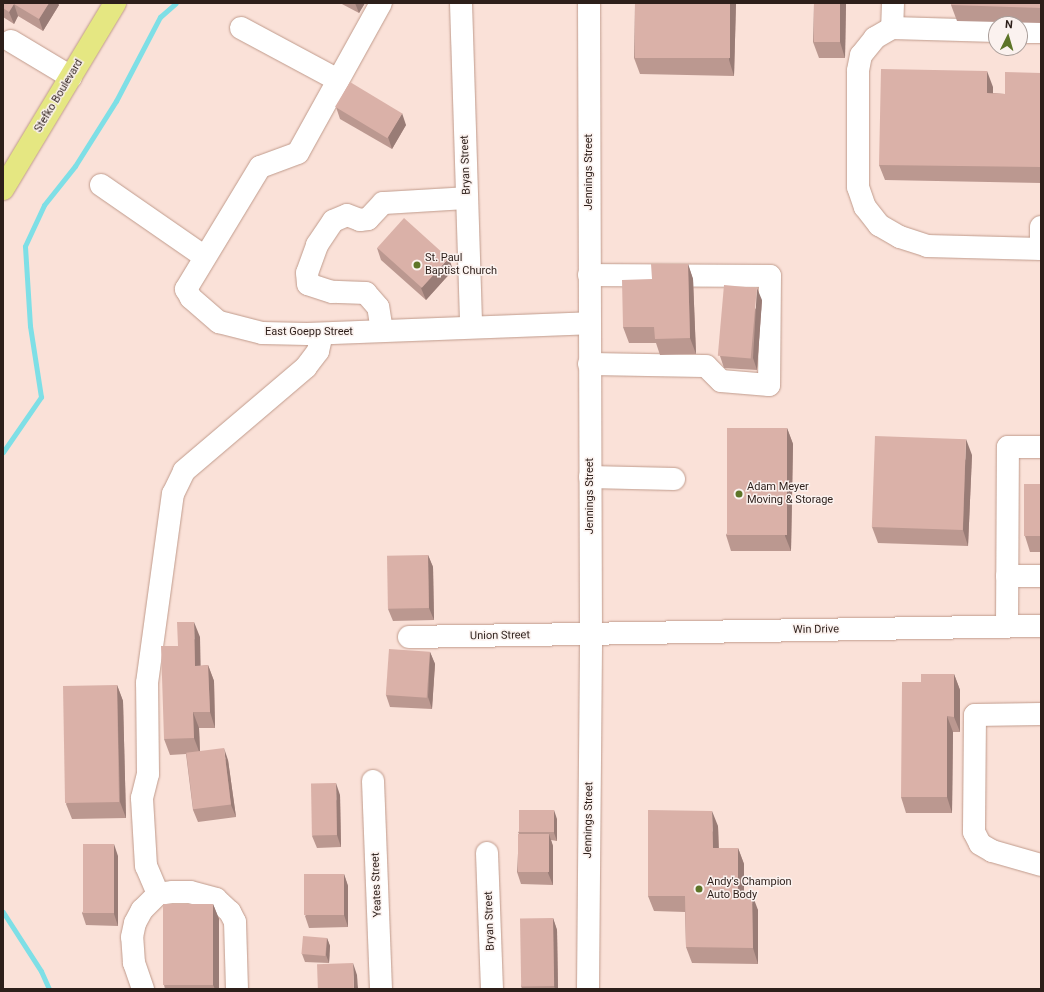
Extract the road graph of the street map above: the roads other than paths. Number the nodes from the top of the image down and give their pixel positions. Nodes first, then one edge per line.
1 (115, 3) edge
2 (381, 3) edge
3 (461, 3) edge
4 (589, 3) edge
5 (893, 3) edge
6 (241, 28) dead end
7 (892, 28) junction
8 (988, 31) edge
9 (1028, 32) edge
10 (1041, 32) edge
11 (10, 42) dead end
12 (71, 78) junction
13 (338, 80) junction
14 (101, 185) dead end
15 (3, 189) edge
16 (468, 198) junction
17 (1041, 227) edge
18 (1041, 249) edge
19 (205, 256) junction
20 (589, 275) junction
21 (589, 323) junction
22 (471, 326) junction
23 (382, 331) junction
24 (314, 334) junction
25 (589, 364) junction
26 (1041, 447) edge
27 (590, 477) junction
28 (674, 479) dead end
29 (1007, 576) junction
30 (1041, 576) edge
31 (1007, 626) junction
32 (1041, 626) edge
33 (591, 635) junction
34 (408, 637) dead end
35 (1041, 714) edge
36 (373, 781) dead end
37 (487, 853) dead end
38 (1041, 865) edge
39 (158, 894) junction
40 (143, 989) edge
41 (237, 989) edge
42 (380, 989) edge
43 (492, 989) edge
44 (588, 989) edge

1 - 12 main road, Stefko Boulevard
2 - 13 street
3 - 16 street, Bryan Street
4 - 20 street, Jennings Street
5 - 7 street
6 - 13 street
7 - 8 street
7 - 18 street
9 - 10 street
11 - 12 street
12 - 15 main road, Stefko Boulevard
13 - 19 street, East Goepp Street
14 - 19 street
16 - 22 street, Bryan Street
16 - 23 street
17 - 18 street
19 - 24 street, East Goepp Street
20 - 21 street, Jennings Street
20 - 25 street
21 - 22 street, East Goepp Street
21 - 25 street, Jennings Street
22 - 23 street, East Goepp Street
23 - 24 street, East Goepp Street
24 - 39 street
25 - 27 street, Jennings Street
26 - 29 street
27 - 28 street
27 - 33 street, Jennings Street
29 - 30 street
29 - 31 street
31 - 32 street, Win Drive
31 - 33 street, Win Drive
33 - 34 street, Union Street
33 - 44 street, Jennings Street
35 - 38 street
36 - 42 street, Yeates Street
37 - 43 street, Bryan Street
39 - 40 street
39 - 41 street

